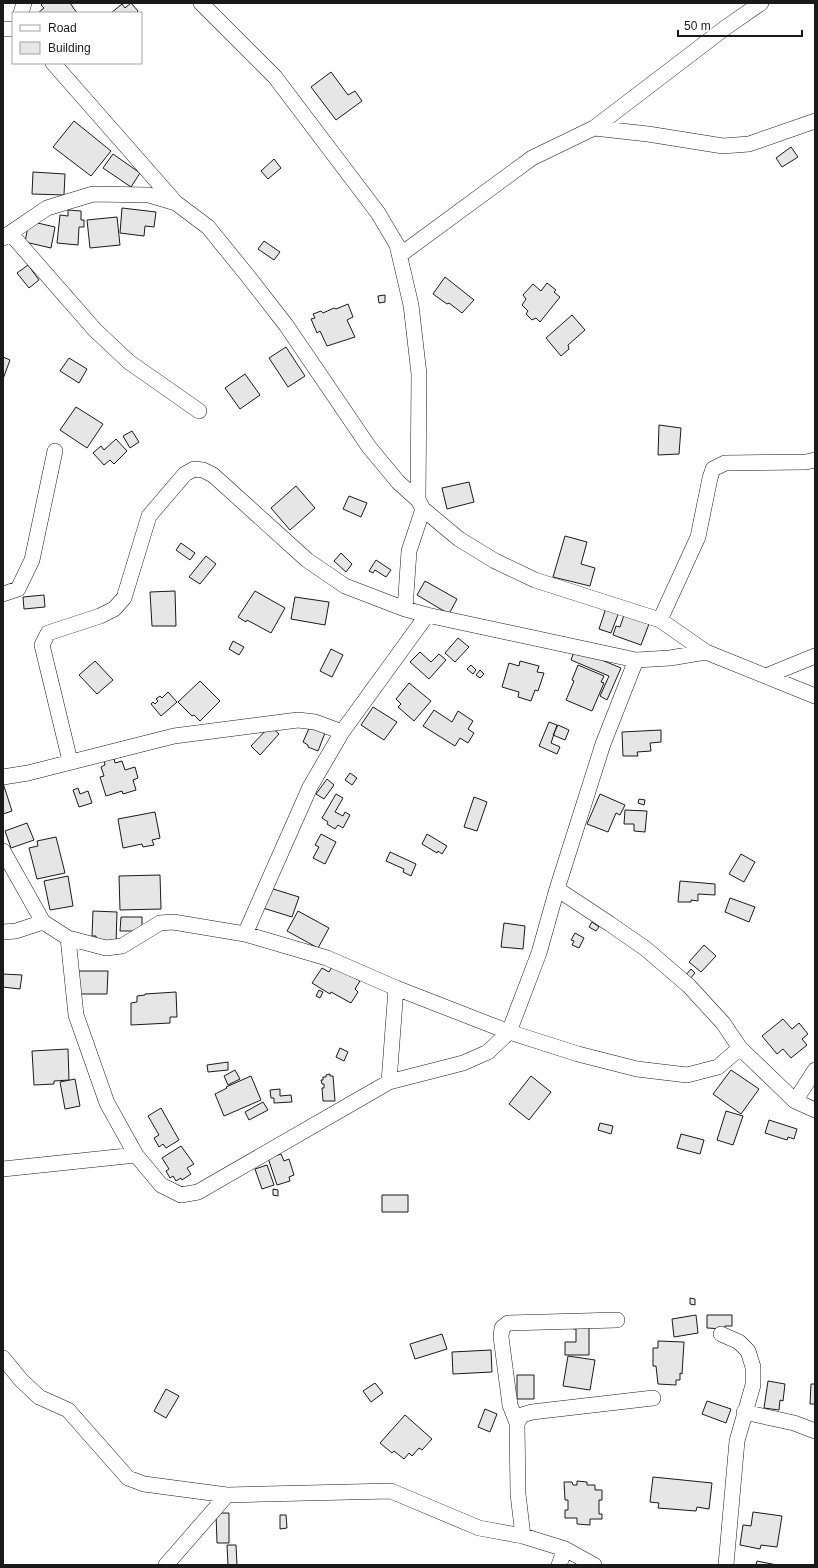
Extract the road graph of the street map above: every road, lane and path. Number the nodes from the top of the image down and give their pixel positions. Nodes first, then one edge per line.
1 (201, 3) edge
2 (761, 3) edge
3 (54, 64) edge
4 (815, 121) edge
5 (594, 128) junction
6 (176, 203) junction
7 (6, 235) edge
8 (400, 255) junction
9 (200, 411) dead end
10 (55, 451) dead end
11 (815, 460) edge
12 (420, 504) junction
13 (3, 594) edge
14 (405, 610) junction
15 (427, 616) junction
16 (660, 620) junction
17 (706, 652) junction
18 (815, 656) edge
19 (636, 660) junction
20 (766, 676) junction
21 (815, 696) edge
22 (342, 732) junction
23 (70, 761) junction
24 (3, 778) edge
25 (3, 850) edge
26 (556, 889) junction
27 (43, 922) junction
28 (3, 932) edge
29 (245, 934) junction
30 (68, 938) junction
31 (396, 988) junction
32 (509, 1032) junction
33 (740, 1048) junction
34 (815, 1070) edge
35 (389, 1082) junction
36 (795, 1102) junction
37 (815, 1110) edge
38 (136, 1155) junction
39 (3, 1169) edge
40 (617, 1320) dead end
41 (721, 1334) dead end
42 (3, 1358) edge
43 (653, 1398) dead end
44 (744, 1412) junction
45 (517, 1423) junction
46 (815, 1431) edge
47 (227, 1494) junction
48 (523, 1536) junction
49 (565, 1549) junction
50 (166, 1565) edge
51 (559, 1565) edge
52 (594, 1565) edge
53 (726, 1565) edge

1 - 8 street
2 - 5 street
3 - 6 street
4 - 5 street
5 - 8 street
6 - 7 street
6 - 12 street
7 - 9 street
8 - 12 street
10 - 13 street
11 - 16 street
12 - 14 street
12 - 16 street
14 - 15 street
14 - 23 street
15 - 19 street
15 - 22 street
16 - 17 street
17 - 19 street
17 - 20 street
18 - 20 street
19 - 26 street
20 - 21 street
22 - 23 street
22 - 29 street
23 - 24 street
25 - 27 street
26 - 32 street
26 - 33 street
27 - 28 street
27 - 30 street
29 - 30 street
29 - 31 street
30 - 38 street
31 - 32 street
31 - 35 street
32 - 33 street
32 - 35 street
33 - 36 street
34 - 36 street
35 - 38 street
36 - 37 street
38 - 39 street
40 - 45 street
41 - 44 street
42 - 47 street
43 - 45 street
44 - 46 street
44 - 53 street
45 - 48 street
47 - 48 street
47 - 50 street
48 - 49 street
49 - 51 street
49 - 52 street

